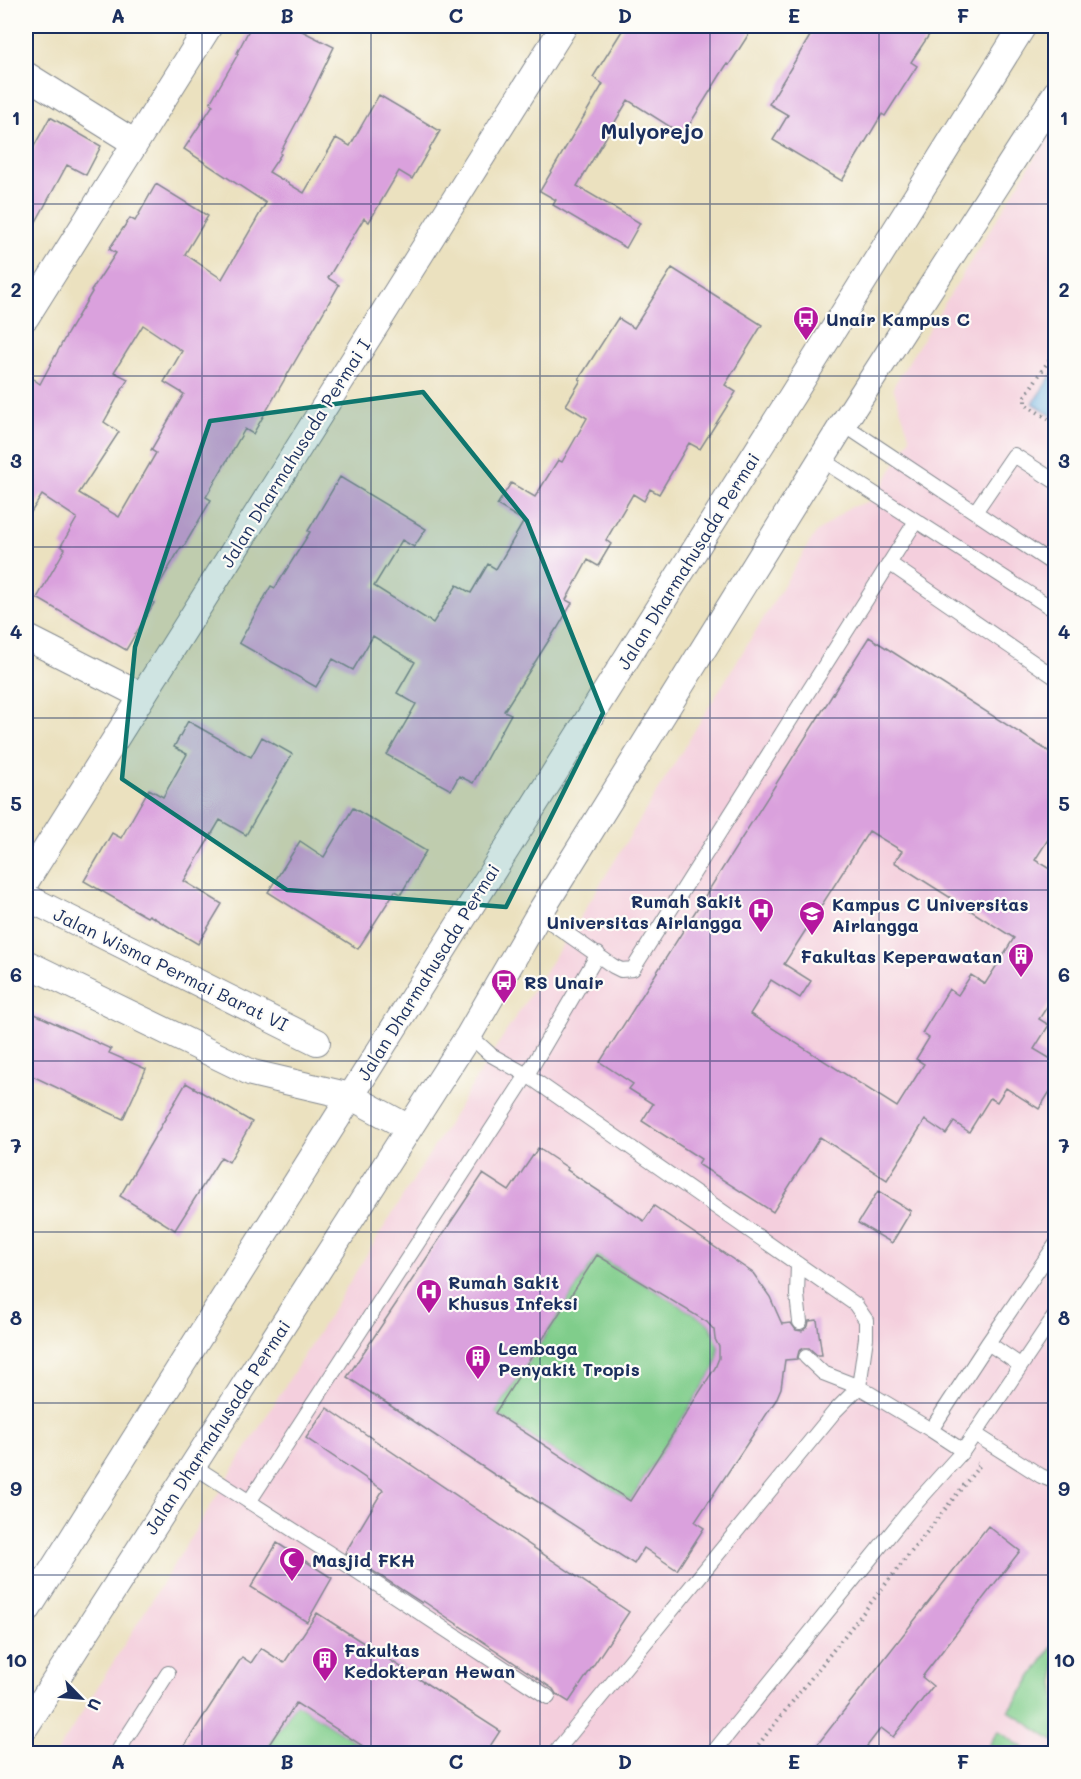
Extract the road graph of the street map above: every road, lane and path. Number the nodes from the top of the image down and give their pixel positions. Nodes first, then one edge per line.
1 (209, 26) edge
2 (564, 26) edge
3 (1023, 26) edge
4 (26, 75) edge
5 (1056, 93) edge
6 (135, 143) junction
7 (26, 317) edge
8 (1056, 350) edge
9 (843, 424) junction
10 (1056, 424) edge
11 (822, 460) junction
12 (1056, 482) edge
13 (975, 512) junction
14 (916, 521) junction
15 (889, 563) junction
16 (1056, 566) edge
17 (1056, 611) edge
18 (26, 637) edge
19 (1056, 678) edge
20 (142, 696) junction
21 (26, 881) edge
22 (26, 897) edge
23 (539, 914) junction
24 (598, 954) junction
25 (26, 963) edge
26 (469, 1035) junction
27 (317, 1042) dead end
28 (526, 1075) junction
29 (350, 1096) junction
30 (409, 1128) junction
31 (1056, 1244) edge
32 (798, 1264) junction
33 (1056, 1314) edge
34 (800, 1322) dead end
35 (988, 1343) junction
36 (806, 1357) dead end
37 (1020, 1365) junction
38 (859, 1387) junction
39 (931, 1430) junction
40 (975, 1434) junction
41 (963, 1451) junction
42 (192, 1465) junction
43 (1056, 1482) edge
44 (249, 1502) junction
45 (26, 1612) edge
46 (168, 1673) dead end
47 (548, 1697) dead end
48 (26, 1726) edge
49 (26, 1750) edge
50 (30, 1754) edge
51 (116, 1754) edge
52 (554, 1754) edge
53 (712, 1754) edge
54 (751, 1754) edge

1 - 6 street
2 - 20 street, Jalan Dharmahusada Permai I
3 - 29 street, Jalan Dharmahusada Permai
4 - 6 street
5 - 9 street, Jalan Dharmahusada Permai
6 - 7 street
8 - 10 path
9 - 11 street, Jalan Dharmahusada Permai
9 - 13 lane
11 - 14 lane
11 - 23 street, Jalan Dharmahusada Permai
12 - 13 lane
13 - 16 lane
14 - 15 lane
14 - 17 lane
15 - 19 lane
15 - 24 lane
18 - 20 street
20 - 21 street, Jalan Dharmahusada Permai I
22 - 27 street, Jalan Wisma Permai Barat VI
23 - 24 lane
23 - 26 street, Jalan Dharmahusada Permai
24 - 28 lane
25 - 29 street
26 - 28 lane
26 - 30 street, Jalan Dharmahusada Permai
28 - 32 lane
28 - 44 lane
29 - 30 street, Jalan Dharmahusada Permai
29 - 45 street, Jalan Dharmahusada Permai
30 - 42 street, Jalan Dharmahusada Permai
31 - 35 lane
32 - 34 lane
32 - 38 lane
33 - 37 lane
35 - 37 lane
35 - 39 lane
36 - 38 lane
37 - 40 lane
38 - 39 lane
38 - 52 lane
39 - 41 lane
40 - 41 lane
40 - 43 lane
41 - 53 lane
41 - 54 path
42 - 44 lane
42 - 48 street, Jalan Dharmahusada Permai
44 - 47 lane
46 - 51 lane
49 - 50 lane

